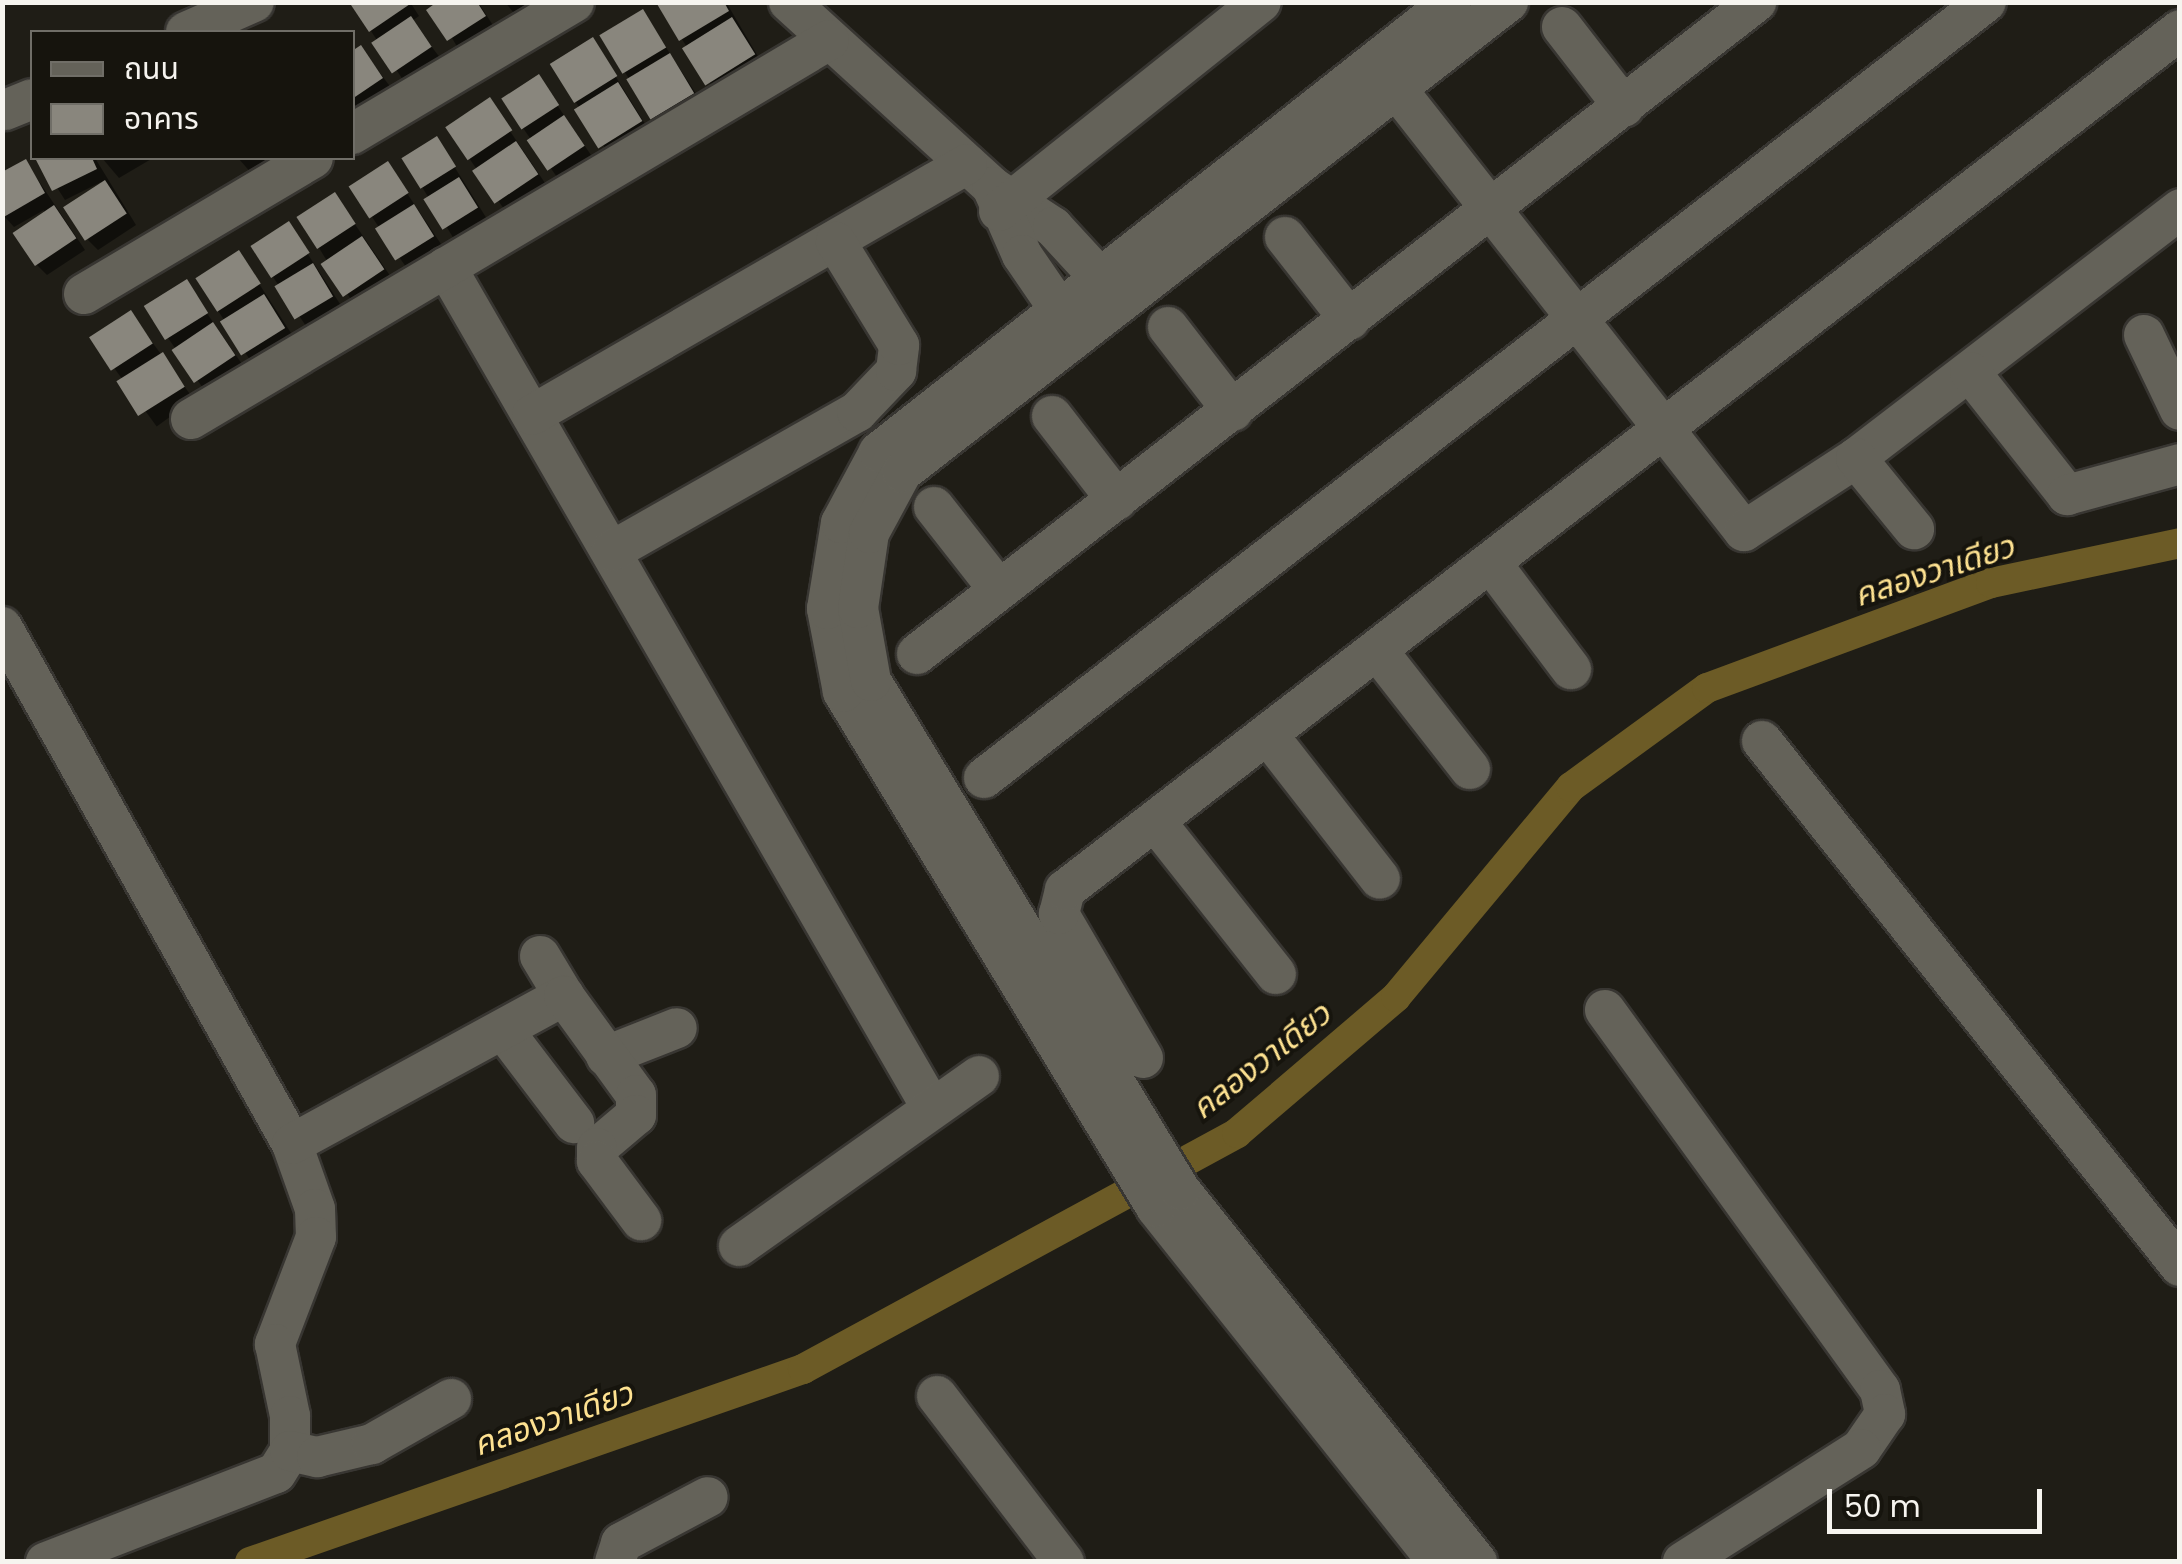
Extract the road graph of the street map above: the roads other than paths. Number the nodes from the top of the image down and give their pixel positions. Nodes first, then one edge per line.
1 (254, 2) edge
2 (574, 2) edge
3 (789, 2) edge
4 (1262, 2) edge
5 (1451, 2) edge
6 (1508, 2) edge
7 (1986, 2) edge
8 (1736, 8) edge
9 (1562, 27) dead end
10 (191, 30) edge
11 (2180, 30) edge
12 (828, 40) junction
13 (1385, 75) junction
14 (1624, 107) junction
15 (355, 132) edge
16 (310, 160) edge
17 (993, 190) junction
18 (2180, 209) edge
19 (1488, 212) junction
20 (1285, 237) dead end
21 (836, 242) junction
22 (446, 267) junction
23 (84, 294) dead end
24 (1083, 300) junction
25 (1350, 320) junction
26 (1573, 320) junction
27 (1168, 327) dead end
28 (2144, 335) dead end
29 (1970, 372) junction
30 (2180, 410) edge
31 (1233, 411) junction
32 (532, 416) junction
33 (1052, 416) dead end
34 (192, 419) dead end
35 (1660, 435) junction
36 (1856, 458) junction
37 (2180, 464) edge
38 (1117, 500) junction
39 (934, 507) dead end
40 (1914, 529) dead end
41 (612, 551) junction
42 (1491, 562) junction
43 (999, 590) junction
44 (2, 627) edge
45 (1378, 650) junction
46 (917, 654) dead end
47 (1571, 670) dead end
48 (1268, 735) junction
49 (1762, 740) dead end
50 (1470, 769) dead end
51 (984, 778) dead end
52 (1155, 821) junction
53 (1380, 879) dead end
54 (540, 956) dead end
55 (1276, 974) dead end
56 (564, 996) junction
57 (1604, 1010) dead end
58 (676, 1028) dead end
59 (504, 1031) junction
60 (606, 1056) junction
61 (1144, 1058) dead end
62 (979, 1076) dead end
63 (930, 1105) junction
64 (574, 1123) dead end
65 (292, 1144) junction
66 (641, 1220) dead end
67 (739, 1246) dead end
68 (2180, 1266) edge
69 (937, 1396) dead end
70 (451, 1399) dead end
71 (290, 1452) junction
72 (708, 1497) dead end
73 (1461, 1559) edge
74 (46, 1562) edge
75 (615, 1562) edge
76 (1064, 1562) edge
77 (1683, 1562) edge

1 - 10 street
2 - 15 street
3 - 12 street
4 - 17 street
5 - 13 street
6 - 13 street
7 - 26 street
8 - 14 street
9 - 14 street
11 - 35 street
12 - 17 street
12 - 22 street
13 - 19 street
13 - 24 street
14 - 19 street
16 - 23 street
17 - 21 street
17 - 24 street
18 - 29 street
19 - 25 street
19 - 26 street
20 - 25 street
21 - 32 street
21 - 41 street
22 - 32 street
22 - 34 street
24 - 73 street
25 - 31 street
26 - 35 street
26 - 51 street
27 - 31 street
28 - 30 street
29 - 36 street
29 - 37 street
31 - 38 street
32 - 41 street
33 - 38 street
35 - 36 street
35 - 42 street
36 - 40 street
38 - 43 street
39 - 43 street
41 - 63 street
42 - 45 street
42 - 47 street
43 - 46 street
44 - 65 street
45 - 48 street
45 - 50 street
48 - 52 street
48 - 53 street
49 - 68 street
52 - 55 street
52 - 61 street
54 - 56 street
56 - 59 street
56 - 60 street
57 - 77 street
58 - 60 street
59 - 64 street
59 - 65 street
60 - 66 street
62 - 63 street
63 - 67 street
65 - 71 street
69 - 76 street
70 - 71 street
71 - 74 street
72 - 75 street

